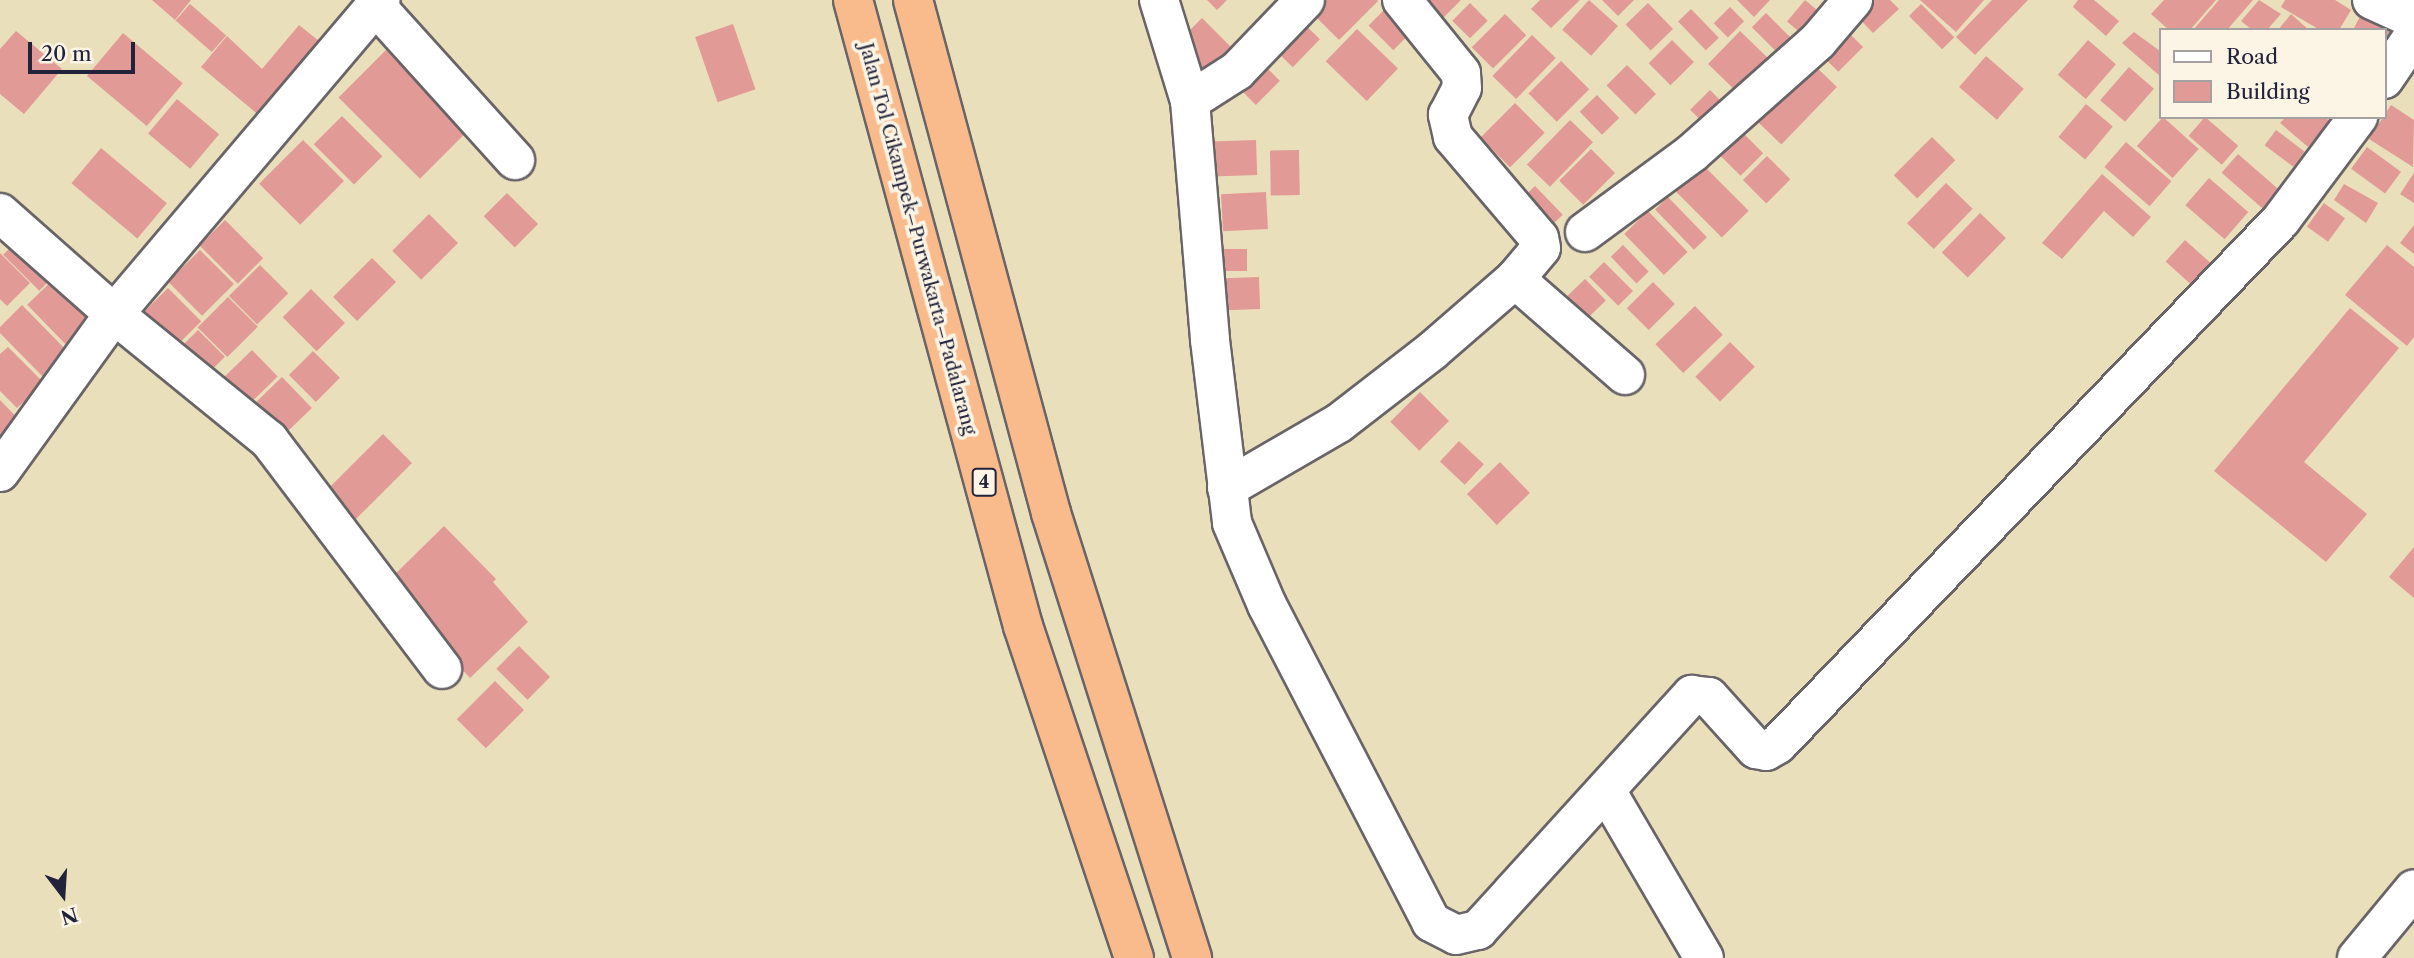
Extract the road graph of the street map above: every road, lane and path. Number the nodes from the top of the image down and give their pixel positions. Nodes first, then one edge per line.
1 (853, 0) edge
2 (913, 0) edge
3 (1159, 0) edge
4 (1305, 0) edge
5 (1402, 0) edge
6 (1853, 0) edge
7 (2372, 0) edge
8 (377, 3) edge
9 (2414, 19) edge
10 (2414, 35) edge
11 (2386, 76) edge
12 (1191, 101) junction
13 (2357, 119) edge
14 (515, 160) dead end
15 (0, 214) edge
16 (1585, 232) dead end
17 (1515, 279) junction
18 (114, 314) junction
19 (1625, 374) dead end
20 (0, 472) edge
21 (1227, 488) junction
22 (442, 669) dead end
23 (1607, 792) junction
24 (1147, 823) junction
25 (2414, 889) edge
26 (1134, 958) edge
27 (1192, 958) edge
28 (1212, 958) edge
29 (1704, 958) edge
30 (2357, 958) edge

1 - 26 highway, Jalan Tol Cikampek–Purwakarta–Padalarang / 4
2 - 24 highway
3 - 12 street
4 - 12 street
5 - 17 street
6 - 16 street
7 - 9 street
8 - 14 street
8 - 18 street
10 - 11 street
12 - 21 street
13 - 23 street
15 - 18 street
17 - 19 street
17 - 21 street
18 - 20 street
18 - 22 street
21 - 23 street
23 - 29 street
24 - 27 highway
24 - 28 highway
25 - 30 street

